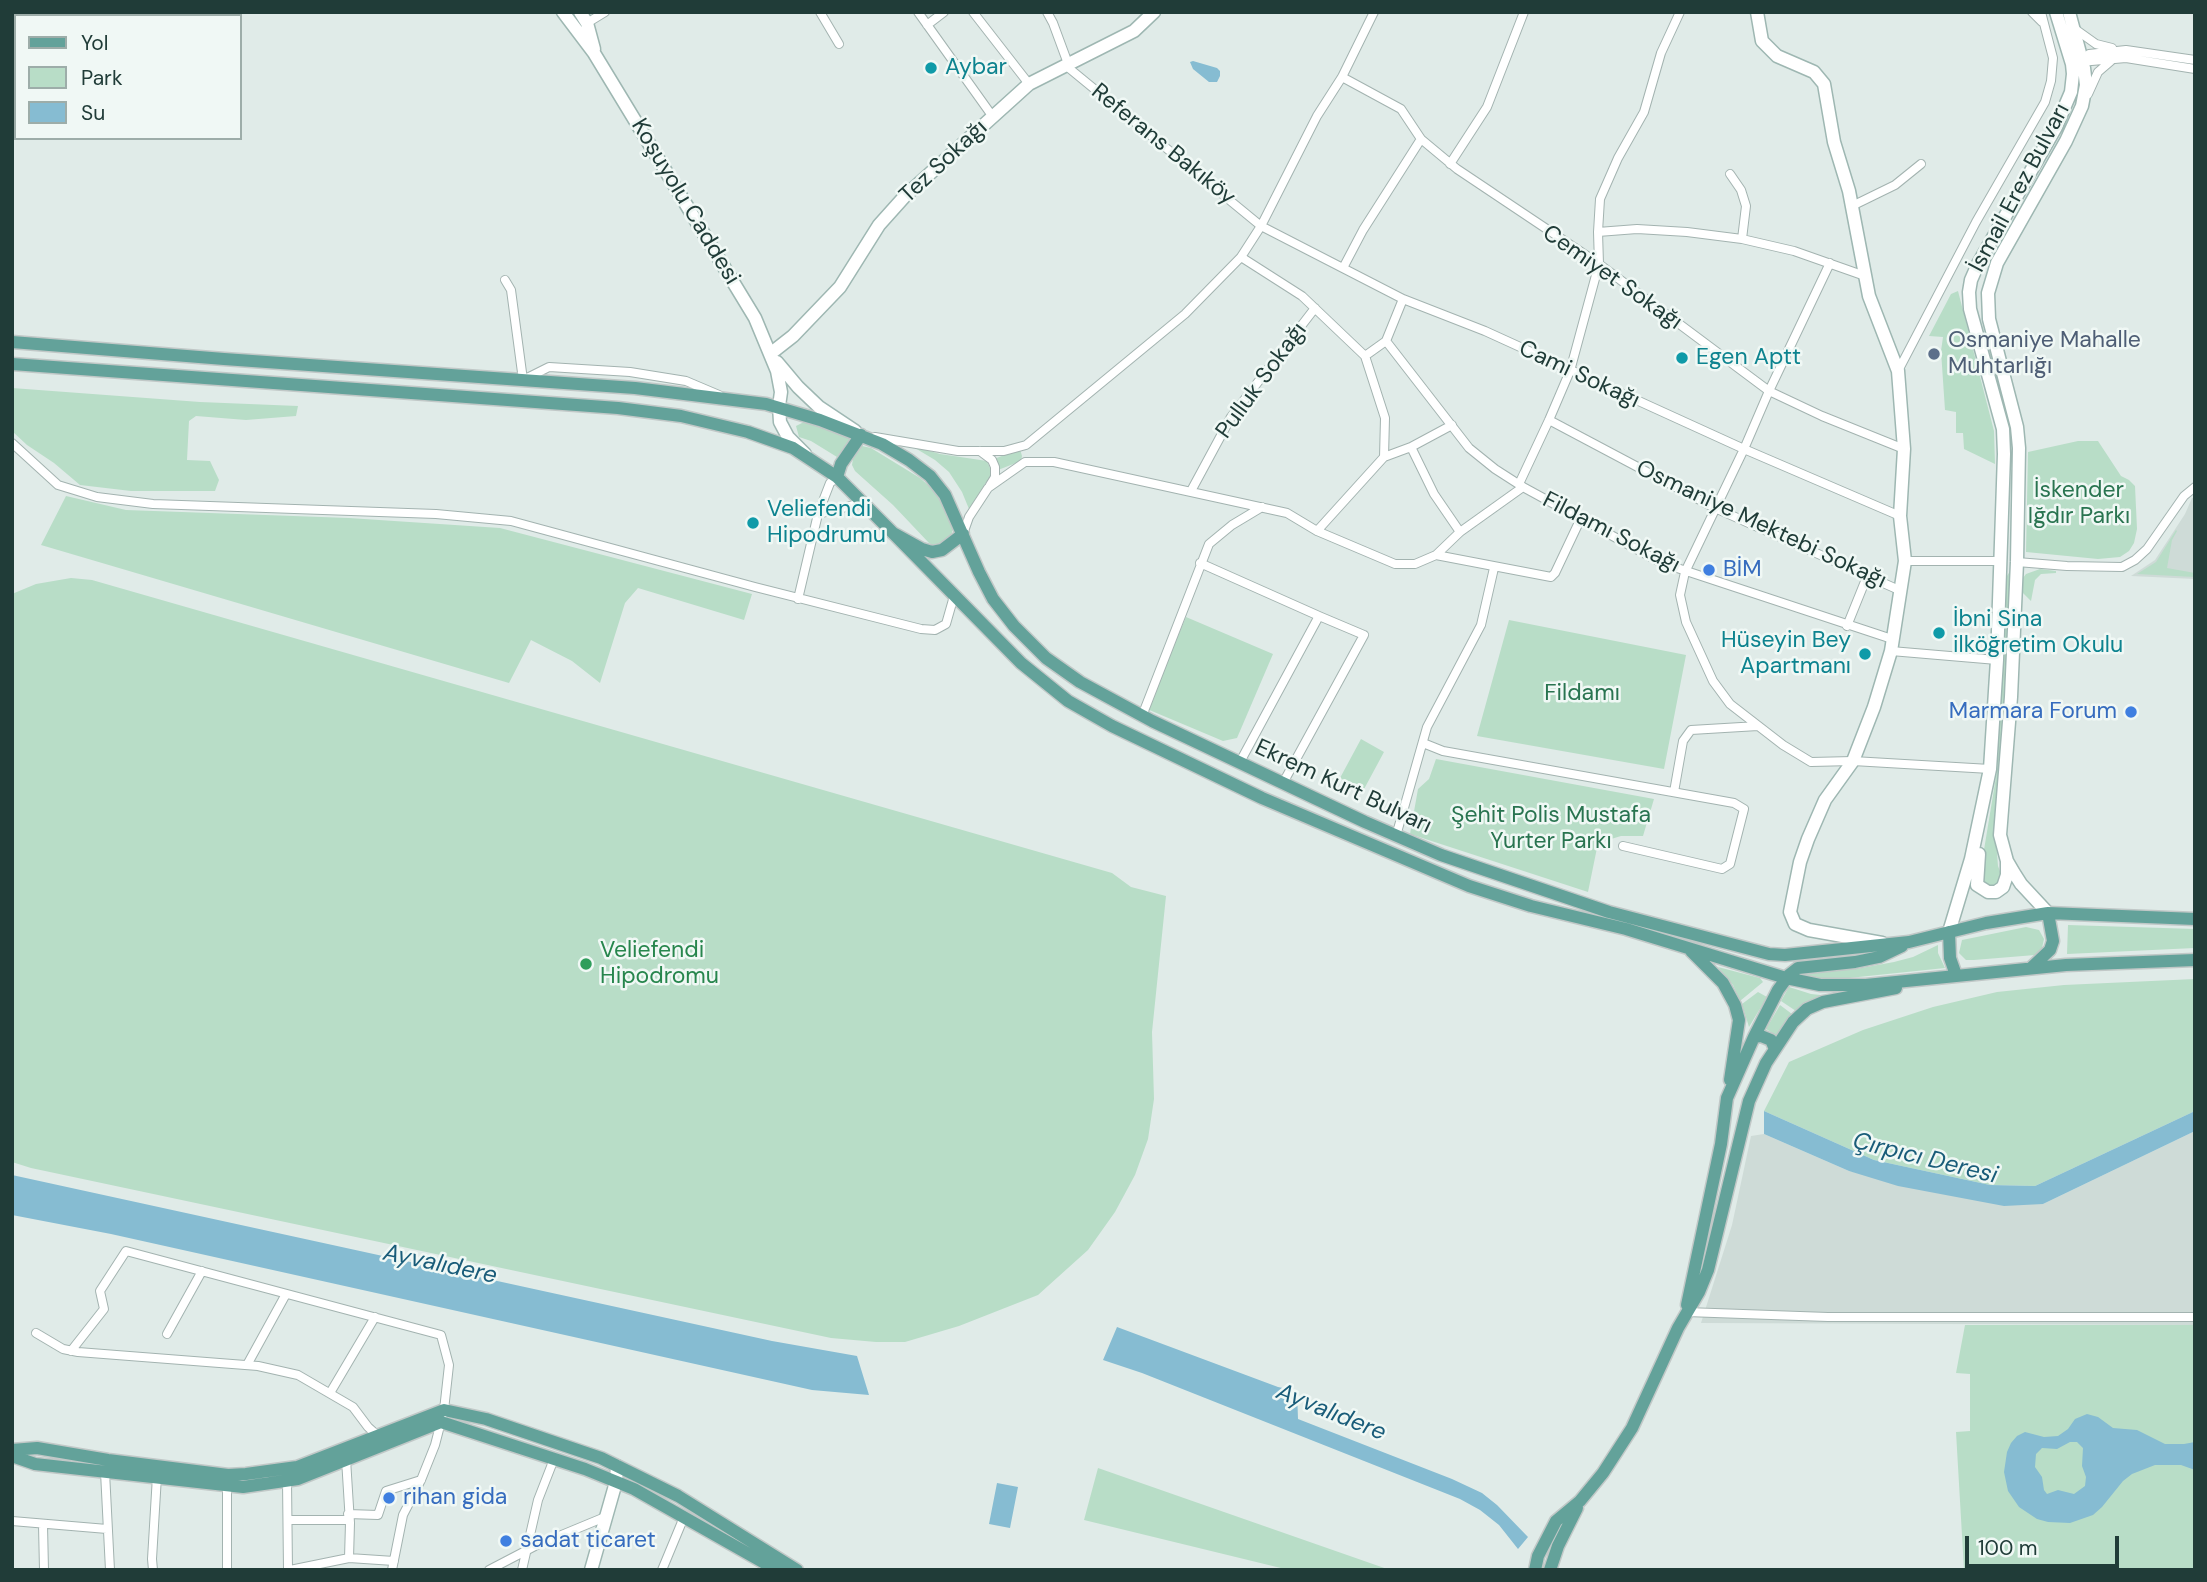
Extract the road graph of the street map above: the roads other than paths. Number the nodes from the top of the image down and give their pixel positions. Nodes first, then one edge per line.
1 (564, 12) edge
2 (604, 12) edge
3 (820, 12) edge
4 (918, 12) edge
5 (944, 12) edge
6 (973, 12) edge
7 (1047, 12) edge
8 (1153, 12) edge
9 (1374, 12) edge
10 (1524, 12) edge
11 (1680, 12) edge
12 (1756, 12) edge
13 (2032, 12) edge
14 (2041, 12) edge
15 (2056, 12) edge
16 (2069, 12) edge
17 (584, 18) edge
18 (2042, 22) junction
19 (927, 25) junction
20 (2074, 28) junction
21 (839, 44) dead end
22 (2126, 50) junction
23 (594, 52) junction
24 (2117, 58) junction
25 (2195, 60) edge
26 (1068, 63) junction
27 (2077, 63) junction
28 (2195, 69) edge
29 (1342, 76) junction
30 (1029, 84) junction
31 (2082, 106) junction
32 (993, 117) junction
33 (1421, 139) junction
34 (1450, 164) junction
35 (1921, 164) dead end
36 (1730, 174) dead end
37 (1852, 206) junction
38 (1261, 226) junction
39 (1598, 232) junction
40 (1742, 239) junction
41 (1241, 257) junction
42 (1830, 263) junction
43 (1599, 264) junction
44 (1343, 268) junction
45 (1865, 276) junction
46 (505, 280) dead end
47 (1403, 299) junction
48 (1315, 308) junction
49 (1386, 341) junction
50 (12, 342) edge
51 (770, 354) junction
52 (1365, 356) junction
53 (12, 363) edge
54 (1570, 371) junction
55 (1898, 371) junction
56 (523, 380) junction
57 (1769, 391) junction
58 (779, 406) junction
59 (1549, 420) junction
60 (1452, 425) junction
61 (861, 435) junction
62 (12, 443) edge
63 (1026, 445) junction
64 (1410, 447) junction
65 (1744, 449) junction
66 (1904, 449) junction
67 (980, 451) junction
68 (1384, 457) junction
69 (809, 458) junction
70 (1025, 462) junction
71 (837, 477) junction
72 (1521, 486) junction
73 (2195, 486) edge
74 (988, 488) junction
75 (1191, 491) junction
76 (862, 503) junction
77 (1262, 507) junction
78 (1715, 508) junction
79 (818, 514) junction
80 (1900, 516) junction
81 (1581, 518) junction
82 (1317, 531) junction
83 (1460, 532) junction
84 (893, 533) junction
85 (963, 534) junction
86 (1436, 555) junction
87 (1905, 561) junction
88 (2001, 561) junction
89 (2017, 562) junction
90 (1200, 563) junction
91 (1494, 568) junction
92 (1685, 572) junction
93 (1868, 574) junction
94 (1899, 590) junction
95 (954, 596) junction
96 (798, 598) junction
97 (1319, 616) junction
98 (1847, 626) junction
99 (1892, 645) junction
100 (1997, 660) junction
101 (1142, 716) junction
102 (1758, 726) junction
103 (1423, 743) junction
104 (1853, 761) junction
105 (1240, 762) junction
106 (1990, 769) junction
107 (1283, 783) junction
108 (1674, 792) junction
109 (1983, 808) junction
110 (1396, 836) junction
111 (1623, 846) dead end
112 (2007, 861) junction
113 (2048, 913) junction
114 (2195, 919) edge
115 (1949, 932) junction
116 (1909, 942) junction
117 (1889, 944) junction
118 (1688, 948) junction
119 (2195, 960) edge
120 (2032, 967) junction
121 (1956, 975) junction
122 (1786, 978) junction
123 (1927, 979) junction
124 (1754, 1037) junction
125 (1775, 1049) junction
126 (1727, 1098) junction
127 (202, 1271) junction
128 (286, 1294) junction
129 (1686, 1312) junction
130 (375, 1317) junction
131 (2195, 1317) edge
132 (36, 1333) dead end
133 (167, 1334) dead end
134 (71, 1350) junction
135 (247, 1365) junction
136 (330, 1393) junction
137 (443, 1416) junction
138 (378, 1436) junction
139 (12, 1450) edge
140 (12, 1456) edge
141 (346, 1459) junction
142 (554, 1459) junction
143 (617, 1466) junction
144 (105, 1472) junction
145 (158, 1473) junction
146 (227, 1480) junction
147 (421, 1480) junction
148 (287, 1481) junction
149 (616, 1482) junction
150 (1580, 1501) junction
151 (349, 1517) junction
152 (605, 1517) junction
153 (684, 1517) junction
154 (288, 1520) junction
155 (12, 1521) edge
156 (43, 1525) junction
157 (107, 1529) junction
158 (526, 1550) junction
159 (349, 1558) junction
160 (393, 1566) edge
161 (330, 1567) edge
162 (44, 1570) edge
163 (110, 1570) edge
164 (153, 1570) edge
165 (227, 1570) edge
166 (289, 1570) edge
167 (489, 1570) edge
168 (522, 1570) edge
169 (591, 1570) edge
170 (662, 1570) edge
171 (777, 1570) edge
172 (797, 1570) edge
173 (1535, 1570) edge
174 (1550, 1570) edge

1 - 23 street, Koşuyolu Caddesi
2 - 17 street
3 - 21 street
4 - 19 street
5 - 19 street
6 - 30 street
7 - 26 street
8 - 26 street, Tez Sokağı
9 - 29 street
10 - 34 street
11 - 39 street
12 - 37 street
13 - 18 street
14 - 18 street
15 - 27 street, İsmail Erez Bulvarı
16 - 20 street, İsmail Erez Bulvarı
17 - 23 street, Koşuyolu Caddesi
18 - 55 street
19 - 32 street
20 - 22 street
20 - 27 street, İsmail Erez Bulvarı
22 - 25 street
22 - 27 street
23 - 51 street, Koşuyolu Caddesi
24 - 27 street
24 - 28 street
24 - 31 street
26 - 30 street, Tez Sokağı
26 - 38 street, Referans Bakıköy
27 - 31 street, İsmail Erez Bulvarı
27 - 88 street, İsmail Erez Bulvarı
29 - 33 street, Cemiyet Sokağı
29 - 38 street
30 - 32 street, Tez Sokağı
31 - 89 street, İsmail Erez Bulvarı
32 - 51 street, Tez Sokağı
33 - 34 street, Cemiyet Sokağı
33 - 44 street
34 - 43 street, Cemiyet Sokağı
35 - 37 street
36 - 40 street
37 - 45 street
38 - 41 street
38 - 44 street, Cami Sokağı
39 - 40 street
39 - 43 street
40 - 42 street
41 - 48 street
41 - 63 street
42 - 45 street
42 - 57 street
43 - 54 street
43 - 57 street, Cemiyet Sokağı
44 - 47 street, Cami Sokağı
45 - 55 street
46 - 56 street
47 - 49 street
47 - 54 street, Cami Sokağı
48 - 52 street
48 - 75 street, Pulluk Sokağı
49 - 52 street
49 - 60 street, Fildamı Sokağı
50 - 56 main road, Ekrem Kurt Bulvarı
51 - 58 street
51 - 61 street
52 - 68 street
53 - 69 main road
54 - 59 street
54 - 65 street, Cami Sokağı
55 - 66 street
56 - 58 main road, Ekrem Kurt Bulvarı
57 - 65 street
57 - 66 street, Cemiyet Sokağı
58 - 61 main road, Ekrem Kurt Bulvarı
58 - 69 street
59 - 72 street
59 - 78 street, Osmaniye Mektebi Sokağı
60 - 64 street
60 - 72 street, Fildamı Sokağı
61 - 67 street
61 - 71 main road
61 - 85 main road, Ekrem Kurt Bulvarı
62 - 96 street
63 - 67 street
63 - 70 street
64 - 68 street
64 - 83 street
65 - 78 street
65 - 80 street, Cami Sokağı
66 - 80 street
67 - 74 street
68 - 82 street
69 - 71 main road
70 - 74 street
70 - 75 street
71 - 76 main road
71 - 79 street
72 - 81 street, Fildamı Sokağı
72 - 83 street
73 - 89 street
74 - 85 street
75 - 77 street
76 - 79 street
76 - 84 main road
77 - 82 street
77 - 90 street
78 - 92 street
78 - 93 street, Osmaniye Mektebi Sokağı
79 - 96 street
80 - 87 street
81 - 91 street
81 - 92 street, Fildamı Sokağı
82 - 86 street
83 - 86 street
84 - 85 main road
84 - 95 main road, Ekrem Kurt Bulvarı
85 - 101 main road, Ekrem Kurt Bulvarı
86 - 91 street
87 - 88 street
87 - 94 street
88 - 89 street
88 - 100 street, İsmail Erez Bulvarı
89 - 112 street, İsmail Erez Bulvarı
90 - 97 street
90 - 101 street
91 - 103 street
92 - 98 street, Fildamı Sokağı
92 - 102 street
93 - 94 street, Osmaniye Mektebi Sokağı
93 - 98 street
94 - 99 street
95 - 96 street
95 - 118 main road, Ekrem Kurt Bulvarı
97 - 105 street
97 - 107 street
98 - 99 street, Fildamı Sokağı
99 - 100 street, Fildamı Sokağı
99 - 104 street
100 - 106 street, İsmail Erez Bulvarı
101 - 105 main road, Ekrem Kurt Bulvarı
102 - 104 street
102 - 108 street
103 - 108 street
103 - 110 street
104 - 106 street
104 - 117 street
105 - 107 main road, Ekrem Kurt Bulvarı
106 - 109 street, İsmail Erez Bulvarı
107 - 110 main road, Ekrem Kurt Bulvarı
108 - 111 street
109 - 112 street
109 - 115 street
110 - 117 main road, Ekrem Kurt Bulvarı
112 - 113 street, İsmail Erez Bulvarı
113 - 114 main road
113 - 115 main road
113 - 120 main road
115 - 116 main road
115 - 121 main road
116 - 117 main road, Ekrem Kurt Bulvarı
116 - 122 main road
118 - 122 main road, Ekrem Kurt Bulvarı
118 - 126 main road
119 - 120 main road
120 - 121 main road
121 - 123 main road
122 - 123 main road, Ekrem Kurt Bulvarı
122 - 124 main road
123 - 125 main road
124 - 125 main road
124 - 126 main road
125 - 129 main road
126 - 129 main road
127 - 128 street
127 - 133 street
127 - 134 street
128 - 130 street
128 - 135 street
129 - 131 street
129 - 150 main road
130 - 136 street
130 - 137 street
132 - 134 street
134 - 135 street
135 - 136 street
136 - 138 street
137 - 138 main road
137 - 141 main road
137 - 142 main road
137 - 143 main road
137 - 147 street
138 - 146 main road
139 - 145 main road
140 - 144 main road
141 - 148 main road
141 - 151 street
142 - 149 main road
142 - 158 street
143 - 149 street
143 - 172 main road
144 - 145 main road
144 - 157 street
145 - 146 main road
145 - 164 street
146 - 148 main road
146 - 165 street
147 - 151 street
147 - 160 street
148 - 154 street
149 - 152 street
149 - 153 main road
150 - 173 main road
150 - 174 main road
151 - 154 street
151 - 159 street
152 - 158 street
152 - 169 street
153 - 170 street
153 - 171 main road
154 - 166 street
155 - 156 street
156 - 157 street
156 - 162 street
157 - 163 street
158 - 167 street
158 - 168 street
159 - 160 street
159 - 161 street
161 - 166 street

